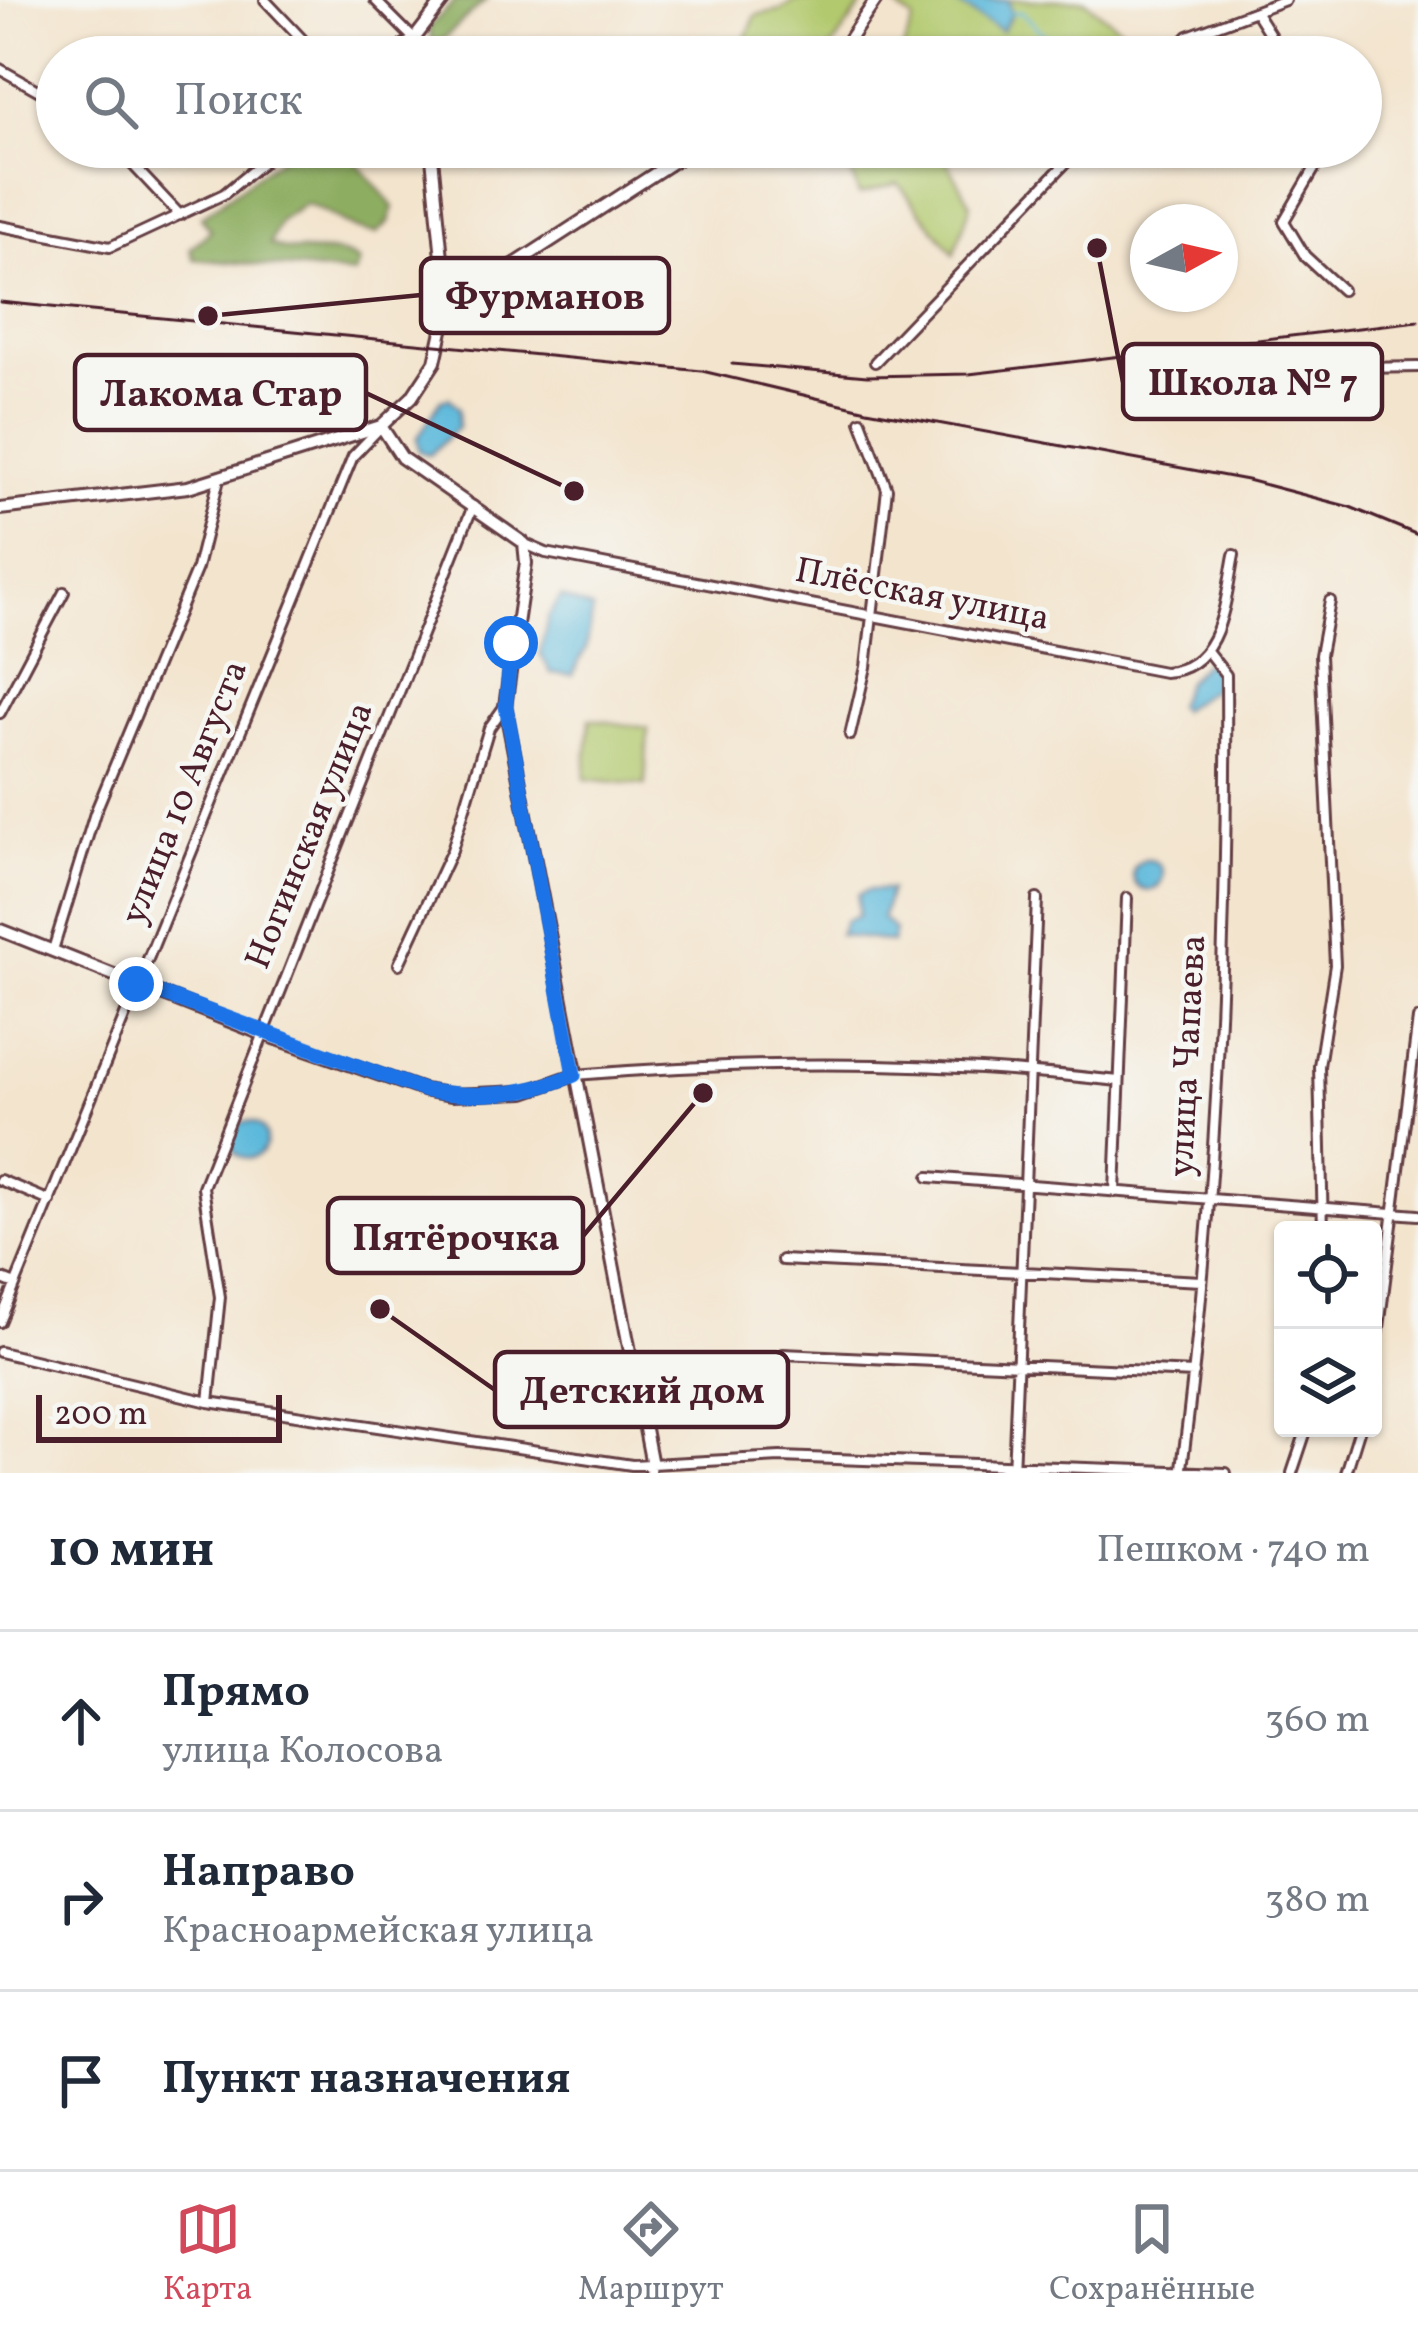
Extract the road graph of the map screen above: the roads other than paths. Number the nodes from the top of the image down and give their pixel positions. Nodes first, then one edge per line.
1 (266, 0) edge
2 (375, 0) edge
3 (444, 0) edge
4 (876, 0) edge
5 (1285, 0) edge
6 (1257, 14) junction
7 (299, 36) edge
8 (411, 36) edge
9 (416, 36) edge
10 (851, 36) edge
11 (1193, 36) edge
12 (1271, 36) edge
13 (0, 69) edge
14 (36, 89) edge
15 (135, 168) edge
16 (256, 168) edge
17 (433, 168) edge
18 (662, 168) edge
19 (1061, 168) edge
20 (1315, 168) edge
21 (179, 215) junction
22 (0, 226) edge
23 (1342, 290) dead end
24 (447, 308) junction
25 (875, 362) dead end
26 (1418, 367) edge
27 (1363, 368) dead end
28 (861, 421) dead end
29 (382, 426) junction
30 (219, 479) junction
31 (473, 506) junction
32 (0, 509) edge
33 (524, 543) junction
34 (1234, 555) dead end
35 (64, 592) dead end
36 (1330, 601) dead end
37 (873, 613) junction
38 (1208, 652) junction
39 (506, 706) junction
40 (0, 712) edge
41 (850, 735) dead end
42 (1127, 898) dead end
43 (1036, 899) dead end
44 (0, 930) edge
45 (53, 950) junction
46 (398, 964) dead end
47 (136, 984) junction
48 (1418, 1019) edge
49 (260, 1033) junction
50 (1027, 1074) junction
51 (574, 1075) junction
52 (1118, 1082) junction
53 (928, 1177) dead end
54 (0, 1180) edge
55 (1024, 1184) junction
56 (1115, 1192) junction
57 (1209, 1197) junction
58 (50, 1201) junction
59 (1324, 1207) junction
60 (1395, 1212) junction
61 (1418, 1215) edge
62 (1323, 1221) edge
63 (782, 1260) dead end
64 (1018, 1271) junction
65 (0, 1278) edge
66 (1202, 1281) junction
67 (15, 1284) junction
68 (0, 1322) edge
69 (1379, 1329) edge
70 (0, 1352) edge
71 (783, 1354) dead end
72 (1016, 1365) junction
73 (1194, 1373) junction
74 (209, 1402) junction
75 (1304, 1437) edge
76 (1357, 1437) edge
77 (650, 1466) edge
78 (1182, 1468) junction
79 (1013, 1469) edge
80 (1226, 1473) edge
81 (1292, 1473) edge
82 (1346, 1473) edge

1 - 7 street
2 - 8 street
3 - 9 main road
4 - 10 main road
5 - 6 street
6 - 11 street
6 - 12 street
13 - 14 street
15 - 21 street
16 - 21 street
17 - 24 main road
18 - 24 main road
19 - 25 street
20 - 23 street
21 - 22 street
24 - 29 main road
26 - 27 street
28 - 37 street
29 - 30 main road
29 - 31 main road
29 - 47 street, улица 10 Августа
30 - 32 main road
30 - 45 street
31 - 33 main road
31 - 49 street, Ногинская улица
33 - 37 street, Плёсская улица
33 - 39 main road
34 - 38 street
35 - 40 street
36 - 59 street
37 - 38 street, Плёсская улица
37 - 41 street
38 - 57 street, улица Чапаева
39 - 46 street
39 - 51 main road
42 - 52 street
43 - 50 street
44 - 45 main road
45 - 47 main road
47 - 49 main road
47 - 58 street, улица 10 Августа
48 - 60 street
49 - 51 main road
49 - 74 street, Ногинская улица
50 - 51 street
50 - 52 street
50 - 55 street
51 - 77 main road
52 - 56 street
53 - 55 street
54 - 58 street
55 - 56 street
55 - 64 street
56 - 57 street
57 - 59 street
57 - 66 street, улица Чапаева
58 - 67 street, улица 10 Августа
59 - 60 street
59 - 62 street
60 - 61 street
60 - 69 street
63 - 64 street
64 - 66 street
64 - 72 street
65 - 67 street
66 - 73 street, улица Чапаева
67 - 68 street, улица 10 Августа
70 - 74 street
71 - 72 street
72 - 73 street
72 - 79 street
73 - 78 street, улица Чапаева
74 - 77 street
75 - 81 street
76 - 82 street
77 - 79 street
78 - 79 street
78 - 80 street

